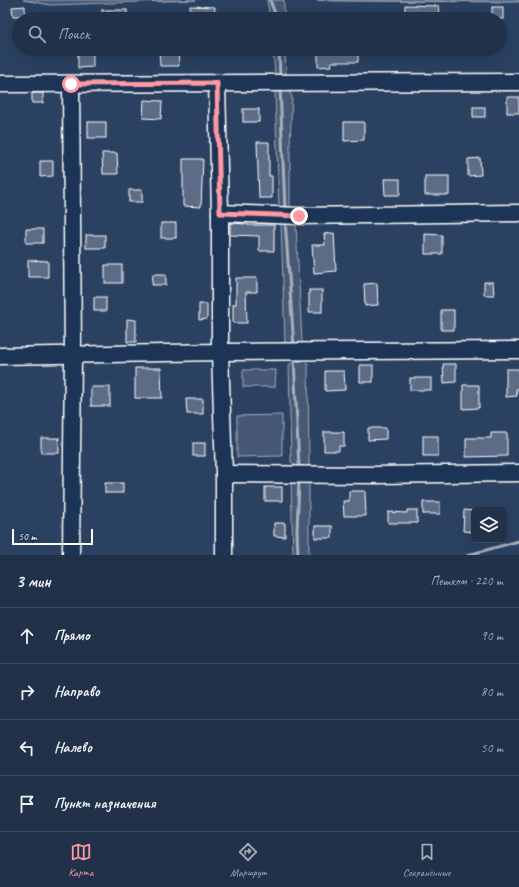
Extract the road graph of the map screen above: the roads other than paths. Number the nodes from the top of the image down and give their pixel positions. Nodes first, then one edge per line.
1 (519, 82) edge
2 (217, 83) junction
3 (0, 84) edge
4 (71, 84) junction
5 (220, 213) junction
6 (519, 213) edge
7 (519, 350) edge
8 (220, 352) junction
9 (73, 354) junction
10 (0, 356) edge
11 (519, 473) edge
12 (224, 474) junction
13 (72, 555) edge
14 (224, 555) edge

1 - 2 street
2 - 4 street
2 - 5 street
3 - 4 street
4 - 9 street
5 - 6 street
5 - 8 street
7 - 8 street
8 - 9 street
8 - 12 street
9 - 10 street
9 - 13 street
11 - 12 street
12 - 14 street

